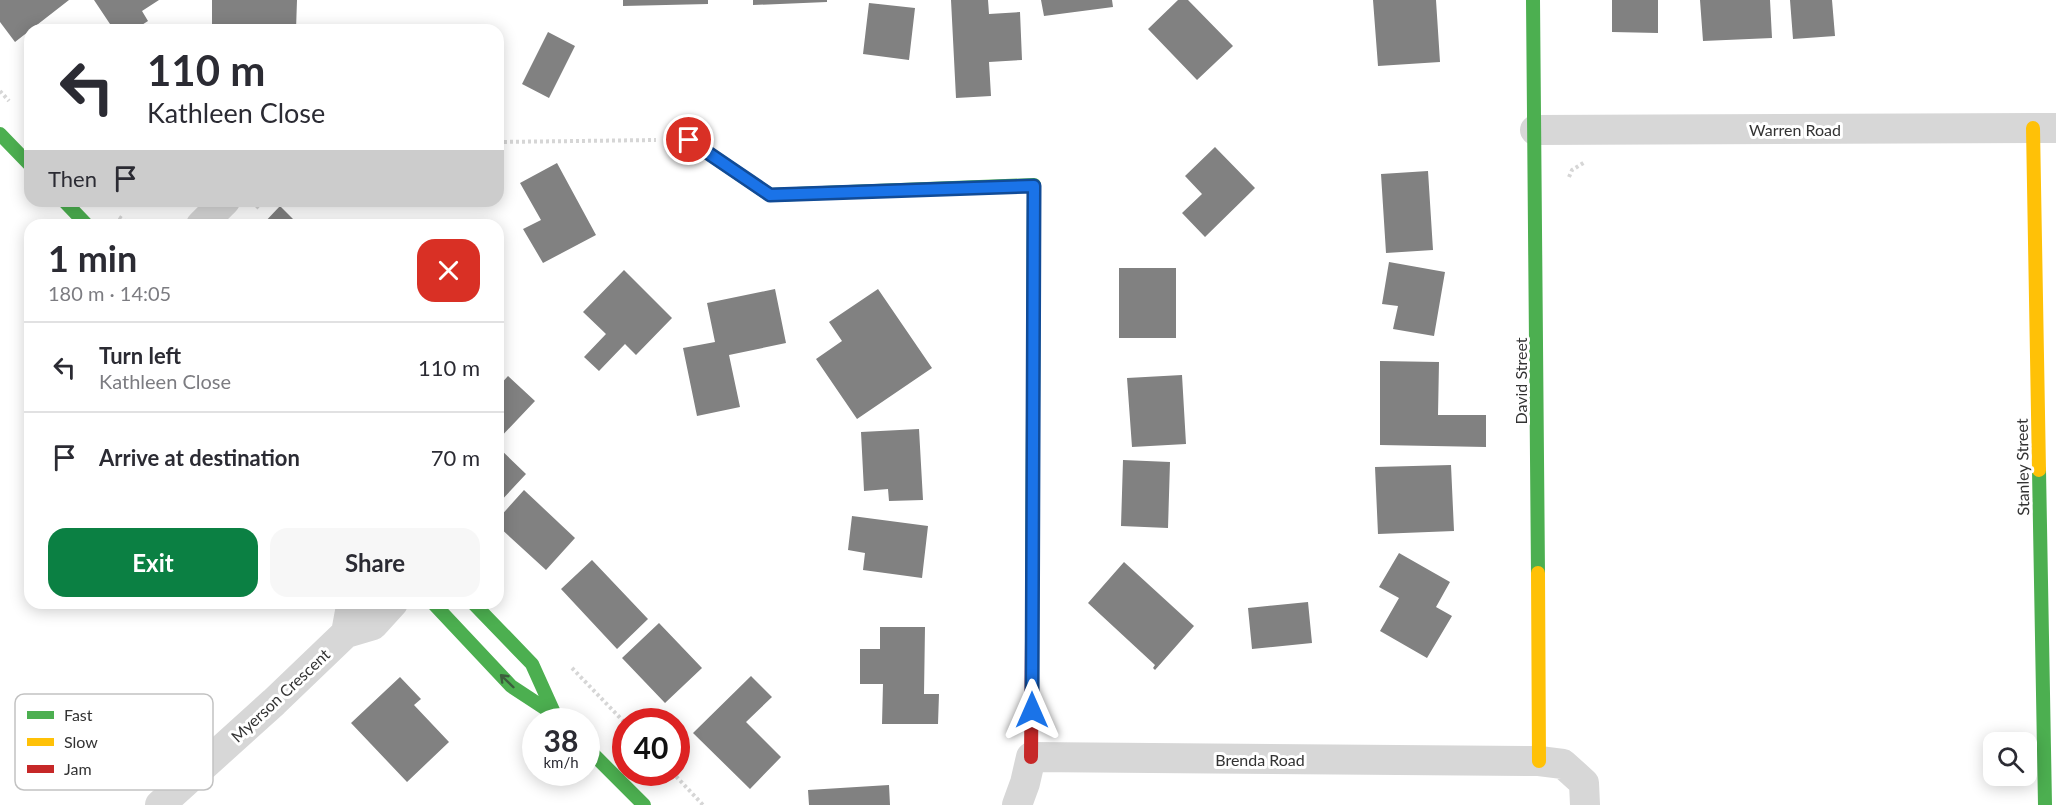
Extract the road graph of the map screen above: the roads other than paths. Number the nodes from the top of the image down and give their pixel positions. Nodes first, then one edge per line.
1 (1533, 0) edge
2 (2044, 128) edge
3 (1534, 130) junction
4 (0, 134) edge
5 (689, 140) road end
6 (24, 159) edge
7 (70, 207) edge
8 (219, 207) edge
9 (81, 219) edge
10 (207, 219) edge
11 (350, 609) edge
12 (388, 609) edge
13 (439, 609) edge
14 (479, 609) edge
15 (346, 633) junction
16 (543, 708) edge
17 (553, 708) edge
18 (213, 757) edge
19 (1031, 757) junction
20 (600, 761) edge
21 (1539, 761) junction
22 (177, 790) edge
23 (160, 805) edge
24 (644, 805) edge
25 (1017, 805) edge
26 (1585, 805) edge
27 (2045, 805) edge

1 - 3 street, David Street
2 - 3 street, Warren Road
2 - 27 street, Stanley Street
3 - 21 street, David Street
4 - 6 street
5 - 19 street
7 - 9 street
8 - 10 street
11 - 15 street
12 - 15 street, Myerson Crescent
16 -> 13 street
14 - 17 street
15 - 18 street, Myerson Crescent
19 - 21 street, Brenda Road
19 - 25 street
20 - 24 street
21 - 26 street, Brenda Road
22 - 23 street, Myerson Crescent

